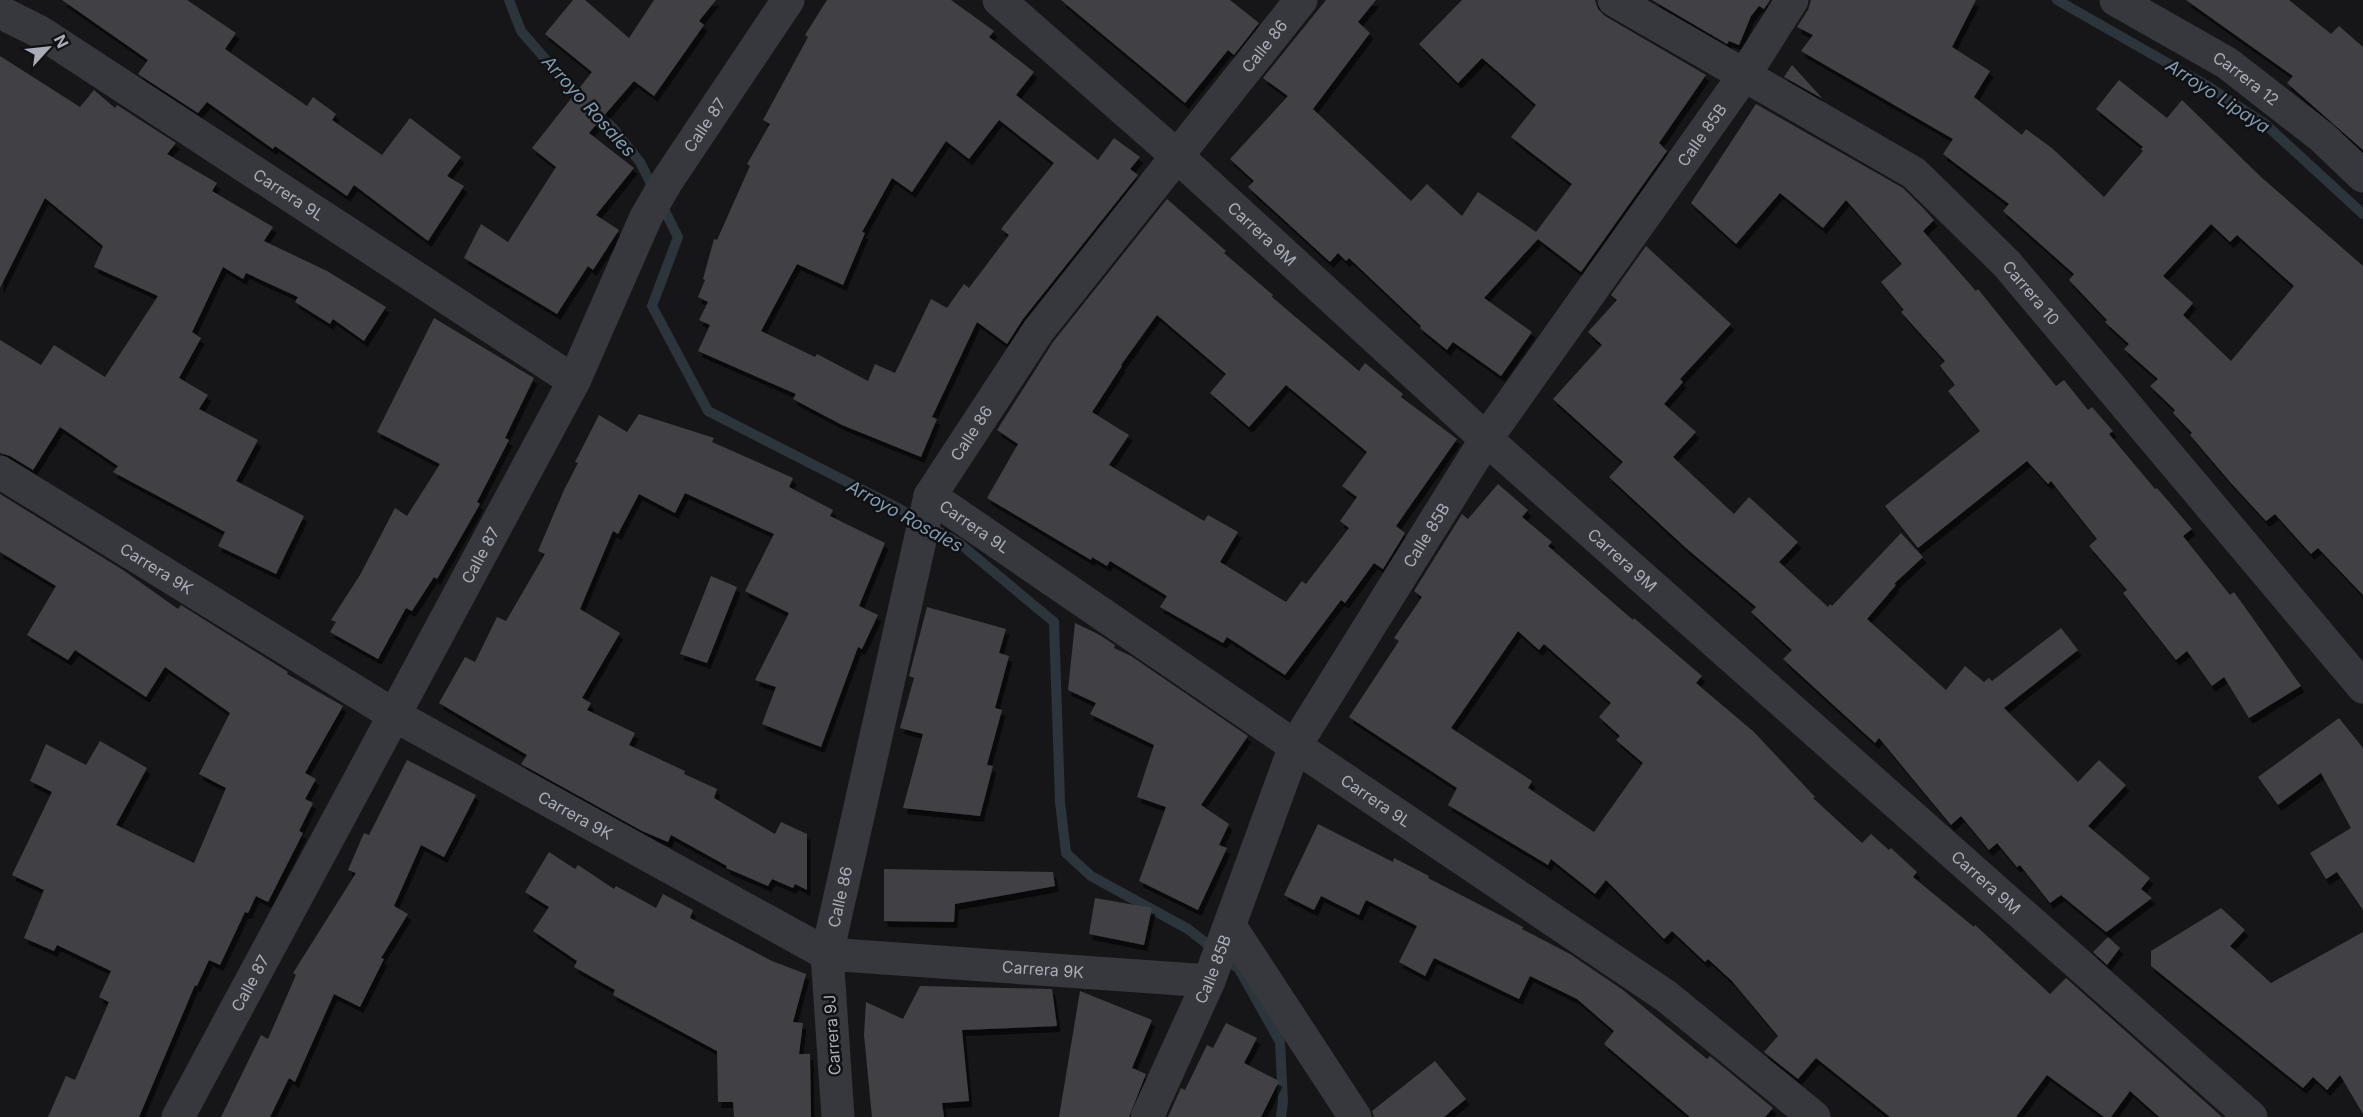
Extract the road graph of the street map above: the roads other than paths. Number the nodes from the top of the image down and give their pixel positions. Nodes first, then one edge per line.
1 (8, 0) edge
2 (788, 0) edge
3 (999, 0) edge
4 (1301, 0) edge
5 (1614, 0) edge
6 (1792, 0) edge
7 (2116, 0) edge
8 (0, 8) edge
9 (0, 12) edge
10 (1745, 74) junction
11 (1177, 156) junction
12 (2363, 176) edge
13 (574, 381) junction
14 (1486, 439) junction
15 (0, 472) edge
16 (928, 503) junction
17 (2363, 687) edge
18 (394, 715) junction
19 (1295, 746) junction
20 (827, 954) junction
21 (1219, 954) junction
22 (178, 1117) edge
23 (838, 1117) edge
24 (1147, 1117) edge
25 (1355, 1117) edge
26 (1814, 1117) edge
27 (2251, 1117) edge

1 - 8 street
2 - 13 street, Calle 87
3 - 11 street, Carrera 9M
4 - 11 street, Calle 86
5 - 10 street, Carrera 10
6 - 10 street, Calle 85B
7 - 12 street, Carrera 12
9 - 13 street, Carrera 9L
10 - 14 street, Calle 85B
10 - 17 street, Carrera 10
11 - 14 street, Carrera 9M
11 - 16 street, Calle 86
13 - 18 street, Calle 87
14 - 19 street, Calle 85B
14 - 27 street, Carrera 9M
15 - 18 street, Carrera 9K
16 - 19 street, Carrera 9L
16 - 20 street, Calle 86
18 - 20 street, Carrera 9K
18 - 22 street, Calle 87
19 - 21 street, Calle 85B
19 - 26 street, Carrera 9L
20 - 21 street, Carrera 9K
20 - 23 street, Carrera 9J
21 - 24 street, Calle 85B
21 - 25 street

